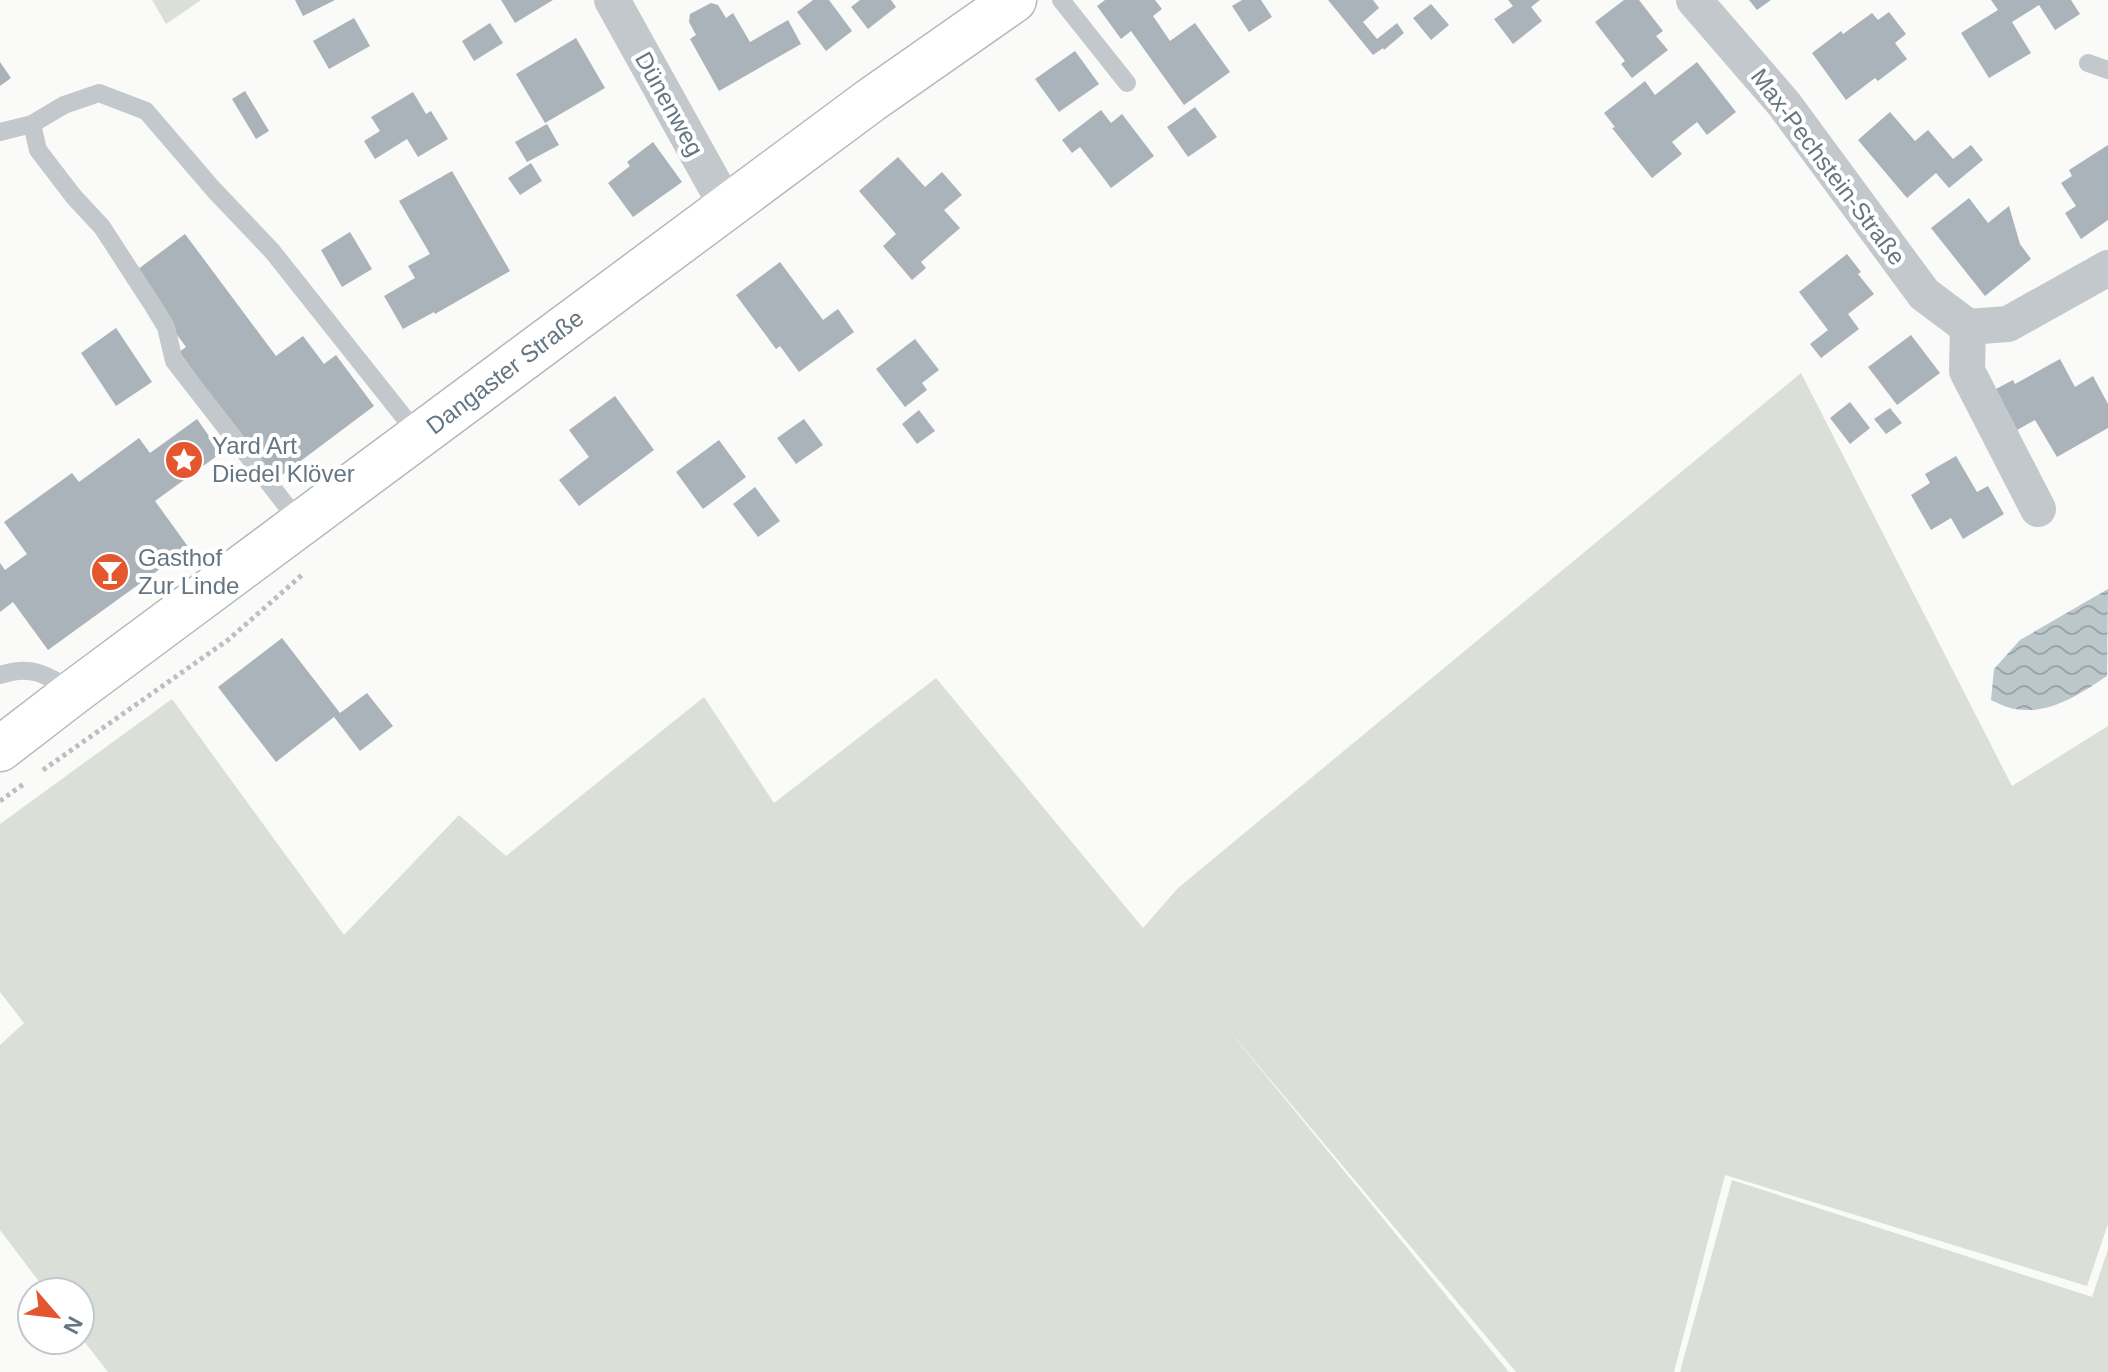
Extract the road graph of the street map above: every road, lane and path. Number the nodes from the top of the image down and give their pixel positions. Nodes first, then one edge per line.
1 (612, 0) edge
2 (1014, 0) edge
3 (1061, 0) edge
4 (1694, 0) edge
5 (2088, 63) dead end
6 (2108, 70) edge
7 (1127, 83) dead end
8 (32, 124) junction
9 (0, 132) edge
10 (727, 207) junction
11 (2108, 268) edge
12 (1968, 327) junction
13 (419, 436) junction
14 (2038, 509) dead end
15 (300, 523) junction
16 (305, 573) dead end
17 (0, 675) edge
18 (74, 692) junction
19 (7, 756) edge
20 (40, 771) dead end
21 (0, 801) edge

1 - 10 street, Dünenweg
2 - 10 street, Dangaster Straße
3 - 7 lane
4 - 12 street, Max-Pechstein-Straße
5 - 6 lane
8 - 9 lane
8 - 13 lane
8 - 15 lane
10 - 13 street, Dangaster Straße
11 - 12 street
12 - 14 street
13 - 15 street, Dangaster Straße
15 - 18 street, Dangaster Straße
16 - 20 path
17 - 18 lane
18 - 19 street, Dangaster Straße
19 - 21 path

